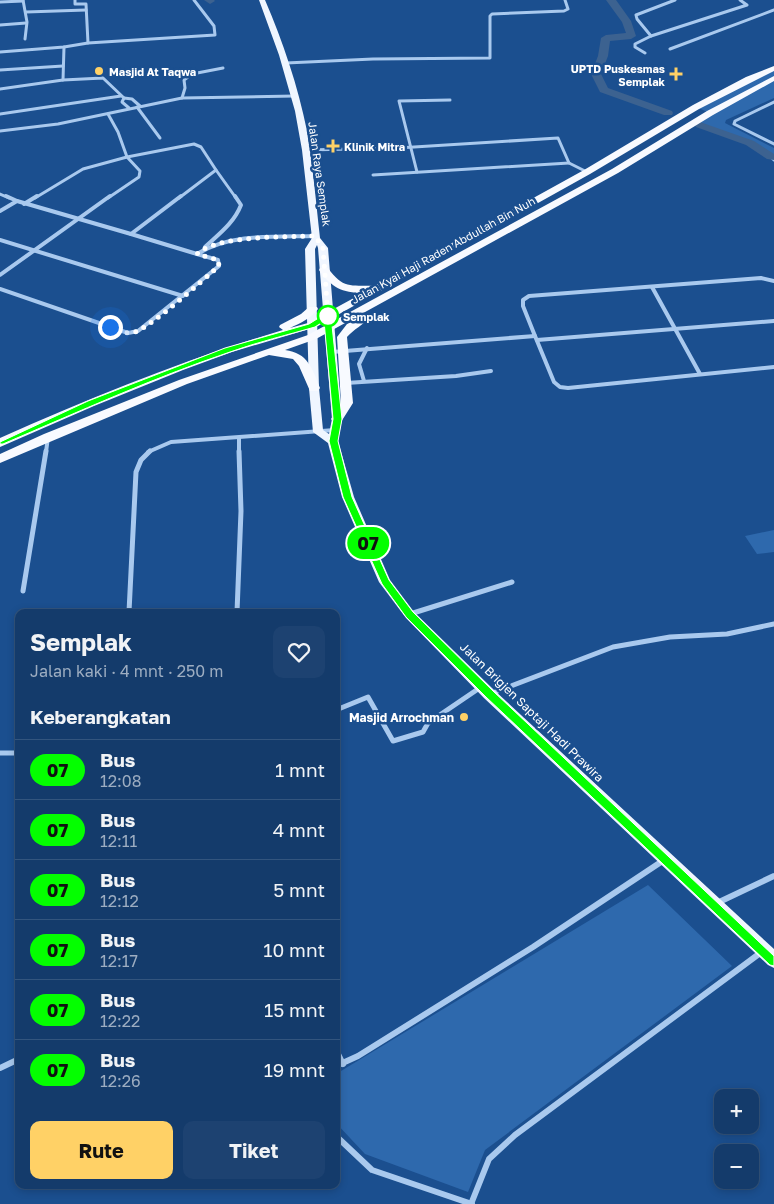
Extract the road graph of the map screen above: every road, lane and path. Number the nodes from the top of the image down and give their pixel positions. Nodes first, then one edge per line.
1 (75, 0) edge
2 (194, 0) edge
3 (262, 0) edge
4 (565, 0) edge
5 (675, 0) edge
6 (740, 0) edge
7 (23, 1) edge
8 (0, 2) edge
9 (86, 10) junction
10 (774, 10) edge
11 (26, 12) junction
12 (26, 23) junction
13 (0, 25) edge
14 (652, 36) junction
15 (25, 39) dead end
16 (88, 43) junction
17 (64, 47) junction
18 (670, 49) dead end
19 (0, 52) edge
20 (646, 53) dead end
21 (286, 63) junction
22 (63, 66) junction
23 (223, 68) dead end
24 (774, 68) edge
25 (0, 70) edge
26 (774, 78) edge
27 (63, 80) junction
28 (0, 89) edge
29 (398, 95) dead end
30 (295, 96) junction
31 (122, 97) junction
32 (182, 98) junction
33 (450, 100) dead end
34 (399, 101) junction
35 (774, 102) edge
36 (138, 106) junction
37 (696, 107) junction
38 (129, 108) junction
39 (710, 113) junction
40 (0, 114) edge
41 (108, 114) junction
42 (0, 132) edge
43 (160, 138) dead end
44 (774, 144) edge
45 (411, 146) junction
46 (306, 150) junction
47 (128, 157) junction
48 (569, 163) junction
49 (216, 170) junction
50 (417, 172) junction
51 (587, 172) junction
52 (373, 174) dead end
53 (0, 194) edge
54 (17, 201) junction
55 (24, 204) junction
56 (0, 211) edge
57 (77, 218) junction
58 (131, 234) junction
59 (316, 237) junction
60 (0, 240) edge
61 (34, 249) junction
62 (202, 249) junction
63 (197, 254) junction
64 (324, 270) junction
65 (433, 272) junction
66 (0, 274) edge
67 (774, 281) edge
68 (652, 286) junction
69 (0, 289) edge
70 (375, 289) junction
71 (183, 296) junction
72 (313, 309) junction
73 (328, 316) junction
74 (774, 321) edge
75 (312, 325) junction
76 (329, 328) junction
77 (674, 329) junction
78 (312, 337) junction
79 (536, 338) junction
80 (367, 348) junction
81 (228, 350) junction
82 (337, 351) junction
83 (250, 357) junction
84 (774, 367) edge
85 (492, 371) dead end
86 (700, 374) junction
87 (364, 381) junction
88 (346, 383) junction
89 (314, 388) junction
90 (337, 419) junction
91 (318, 432) junction
92 (334, 436) junction
93 (48, 437) junction
94 (239, 438) junction
95 (0, 442) edge
96 (0, 459) edge
97 (512, 582) dead end
98 (22, 591) dead end
99 (129, 609) edge
100 (237, 609) edge
101 (410, 615) junction
102 (774, 624) edge
103 (486, 690) junction
104 (340, 708) edge
105 (0, 753) edge
106 (15, 753) edge
107 (666, 859) junction
108 (774, 876) edge
109 (714, 905) junction
110 (764, 951) junction
111 (774, 960) edge
112 (15, 1061) edge
113 (340, 1065) edge
114 (0, 1068) edge
115 (340, 1140) edge
116 (472, 1204) edge

1 - 9 street
2 - 16 street
3 - 21 main road, Jalan Raya Semplak
4 - 21 street
5 - 14 street
6 - 14 street
7 - 8 street
7 - 11 street
9 - 11 street
9 - 16 street
10 - 18 street
11 - 12 street
12 - 13 street
12 - 15 street
14 - 20 street
16 - 17 street
17 - 19 street
17 - 22 street
21 - 30 main road, Jalan Raya Semplak
22 - 25 street
22 - 27 street
23 - 32 street
24 - 37 highway, Jalan Kyai Haji Raden Abdullah Bin Nuh
26 - 39 highway, Jalan Kyai Haji Raden Abdullah Bin Nuh
27 - 28 street
27 - 31 street
29 - 34 street
30 - 32 street
30 - 46 main road, Jalan Raya Semplak
31 - 36 street
31 - 38 street
31 - 40 street
32 - 36 street
33 - 34 street
34 - 45 street
35 - 44 street
36 - 38 street
36 - 43 street
37 - 39 highway
37 - 51 highway, Jalan Kyai Haji Raden Abdullah Bin Nuh
38 - 41 street
39 - 65 highway, Jalan Kyai Haji Raden Abdullah Bin Nuh
41 - 42 street
41 - 47 street
45 - 46 street
45 - 48 street
45 - 50 street
46 - 59 main road, Jalan Raya Semplak
47 - 49 street
47 - 55 street
47 - 57 street
48 - 50 street
48 - 51 street
49 - 58 street
49 - 62 street
50 - 52 street
51 - 70 highway, Jalan Kyai Haji Raden Abdullah Bin Nuh
53 - 54 street
54 - 55 street
54 - 56 street
55 - 57 street
57 - 58 street
57 - 61 street
58 - 63 street
59 - 62 street
59 - 64 main road, Jalan Raya Semplak
59 - 72 main road, Jalan Raya Semplak
60 - 61 street
61 - 66 street
61 - 71 street
62 - 63 street
63 - 71 street
64 - 70 highway
64 - 73 main road, Jalan Raya Semplak
65 - 76 highway, Jalan Kyai Haji Raden Abdullah Bin Nuh
65 - 82 highway
67 - 68 street
68 - 77 street
68 - 79 street
69 - 71 street
70 - 73 highway, Jalan Kyai Haji Raden Abdullah Bin Nuh
72 - 75 main road, Jalan Raya Semplak
72 - 81 highway
73 - 75 highway, Jalan Kyai Haji Raden Abdullah Bin Nuh
73 - 76 main road, Jalan Raya Semplak
74 - 77 street
75 - 78 main road, Jalan Raya Semplak
75 - 81 highway, Jalan Kyai Haji Raden Abdullah Bin Nuh
76 - 78 highway, Jalan Kyai Haji Raden Abdullah Bin Nuh
76 - 82 main road, Jalan Raya Semplak
77 - 79 street
77 - 86 street
78 - 83 highway, Jalan Kyai Haji Raden Abdullah Bin Nuh
78 - 89 main road, Jalan Raya Semplak
79 - 80 street
79 - 86 street
80 - 82 street
80 - 87 street
81 - 95 highway, Jalan Kyai Haji Raden Abdullah Bin Nuh
82 - 88 highway
82 - 90 main road, Jalan Raya Semplak
83 - 89 highway
83 - 93 highway, Jalan Kyai Haji Raden Abdullah Bin Nuh
84 - 86 street
85 - 87 street
87 - 88 street
88 - 90 highway
89 - 91 main road, Jalan Raya Semplak
90 - 92 main road, Jalan Raya Semplak
91 - 92 main road
91 - 94 street
92 - 101 main road, Jalan Brigjen Saptaji Hadi Prawira
93 - 96 highway, Jalan Kyai Haji Raden Abdullah Bin Nuh
93 - 98 street
94 - 99 street
94 - 100 street
97 - 101 street
101 - 103 main road, Jalan Brigjen Saptaji Hadi Prawira
102 - 103 street
103 - 104 street
103 - 107 main road, Jalan Brigjen Saptaji Hadi Prawira
105 - 106 street
107 - 109 main road, Jalan Brigjen Saptaji Hadi Prawira
107 - 113 street
108 - 109 street
109 - 110 main road, Jalan Brigjen Saptaji Hadi Prawira
110 - 111 main road, Jalan Brigjen Saptaji Hadi Prawira
110 - 116 street
112 - 114 street
115 - 116 street

